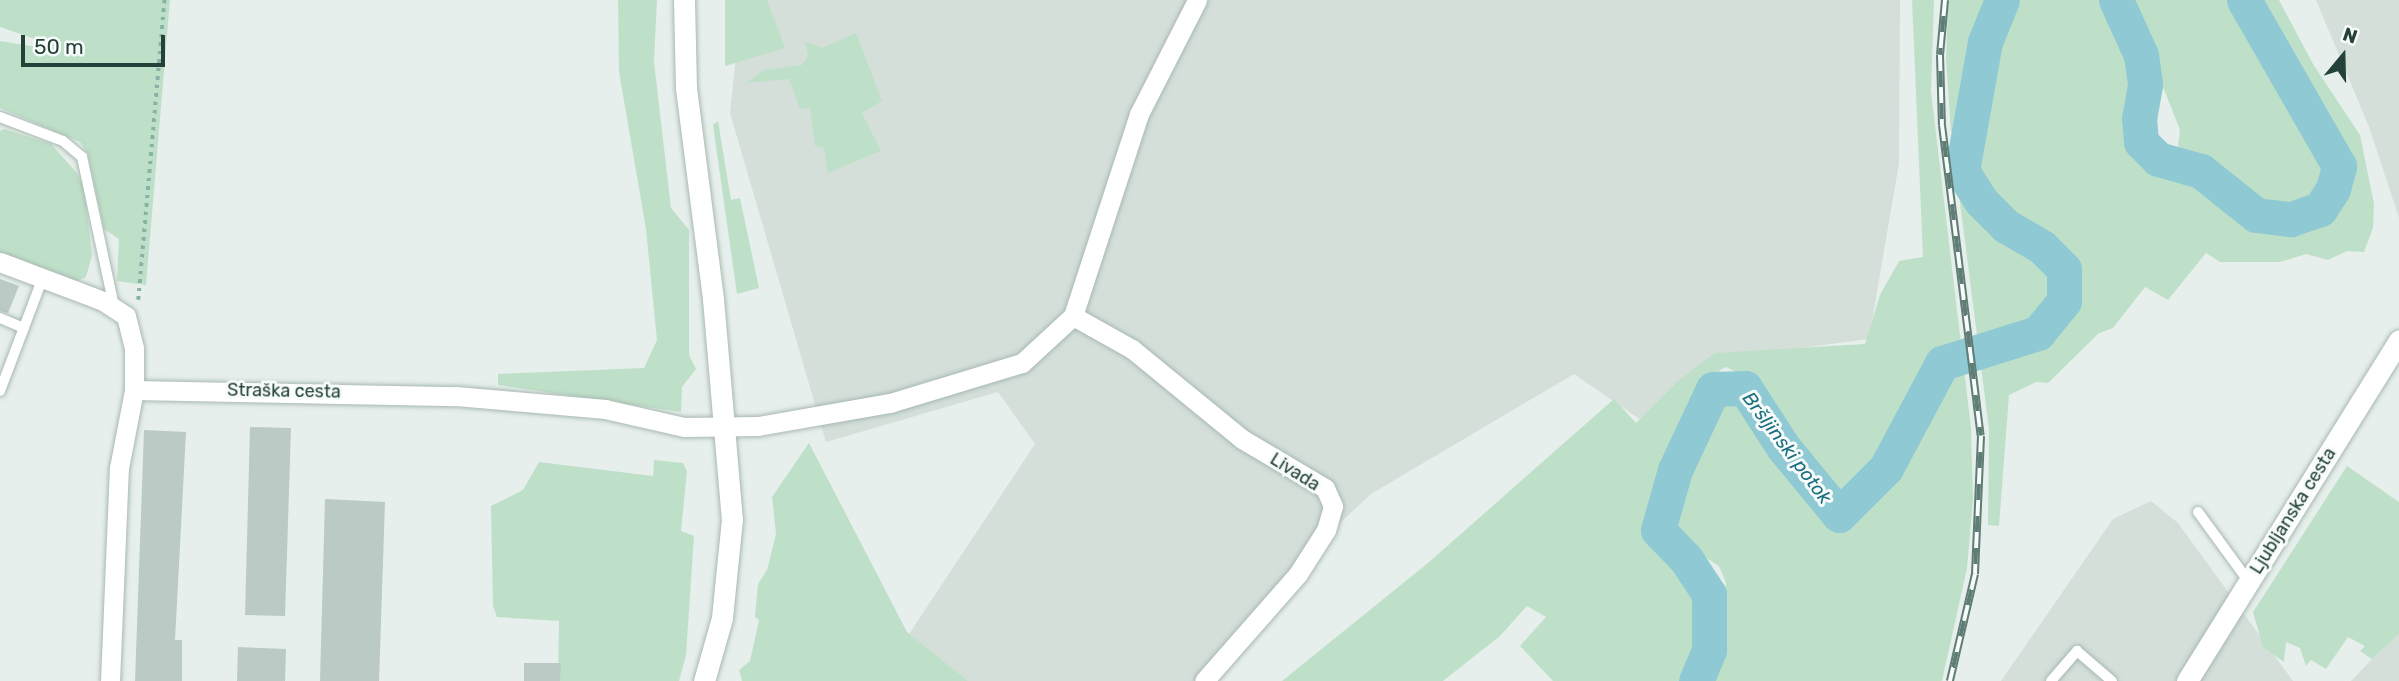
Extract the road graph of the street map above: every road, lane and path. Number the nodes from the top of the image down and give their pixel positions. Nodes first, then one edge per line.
1 (164, 0) edge
2 (684, 0) edge
3 (1197, 0) edge
4 (0, 117) edge
5 (0, 262) edge
6 (42, 280) junction
7 (137, 306) dead end
8 (114, 307) junction
9 (1073, 316) junction
10 (0, 318) edge
11 (24, 328) junction
12 (2399, 341) edge
13 (134, 390) junction
14 (0, 391) edge
15 (724, 426) junction
16 (2197, 512) dead end
17 (2249, 583) junction
18 (110, 681) edge
19 (704, 681) edge
20 (1204, 681) edge
21 (2051, 681) edge
22 (2112, 681) edge
23 (2187, 681) edge

1 - 7 path
2 - 15 street
3 - 9 street
4 - 8 lane
5 - 6 street
6 - 8 street
6 - 11 lane
8 - 13 street
9 - 15 street
9 - 20 street, Livada
10 - 11 lane
11 - 14 lane
12 - 17 street, Ljubljanska cesta
13 - 15 street, Straška cesta
13 - 18 street
15 - 19 street
16 - 17 lane
17 - 23 street, Ljubljanska cesta
21 - 22 lane

